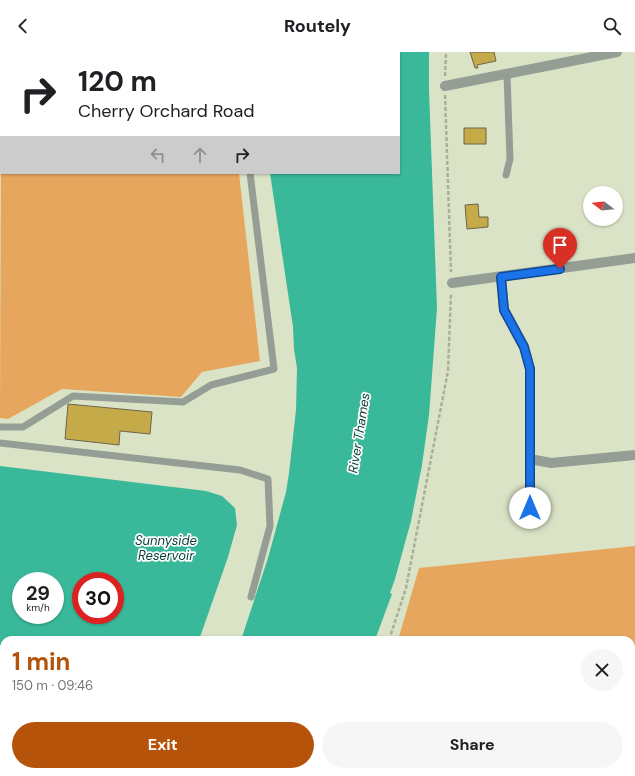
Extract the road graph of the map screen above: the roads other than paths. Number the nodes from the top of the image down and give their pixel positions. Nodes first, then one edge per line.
1 (617, 52) edge
2 (507, 75) junction
3 (445, 86) road end
4 (250, 174) edge
5 (506, 175) dead end
6 (635, 258) edge
7 (501, 277) junction
8 (452, 283) road end
9 (0, 427) edge
10 (0, 443) edge
11 (635, 455) edge
12 (530, 459) junction
13 (530, 508) dead end
14 (251, 598) dead end

1 - 2 street
2 - 3 street
2 - 5 lane
4 - 9 lane
6 - 7 street
7 - 8 street
7 - 12 street
10 - 14 lane
11 - 12 street
12 - 13 street

